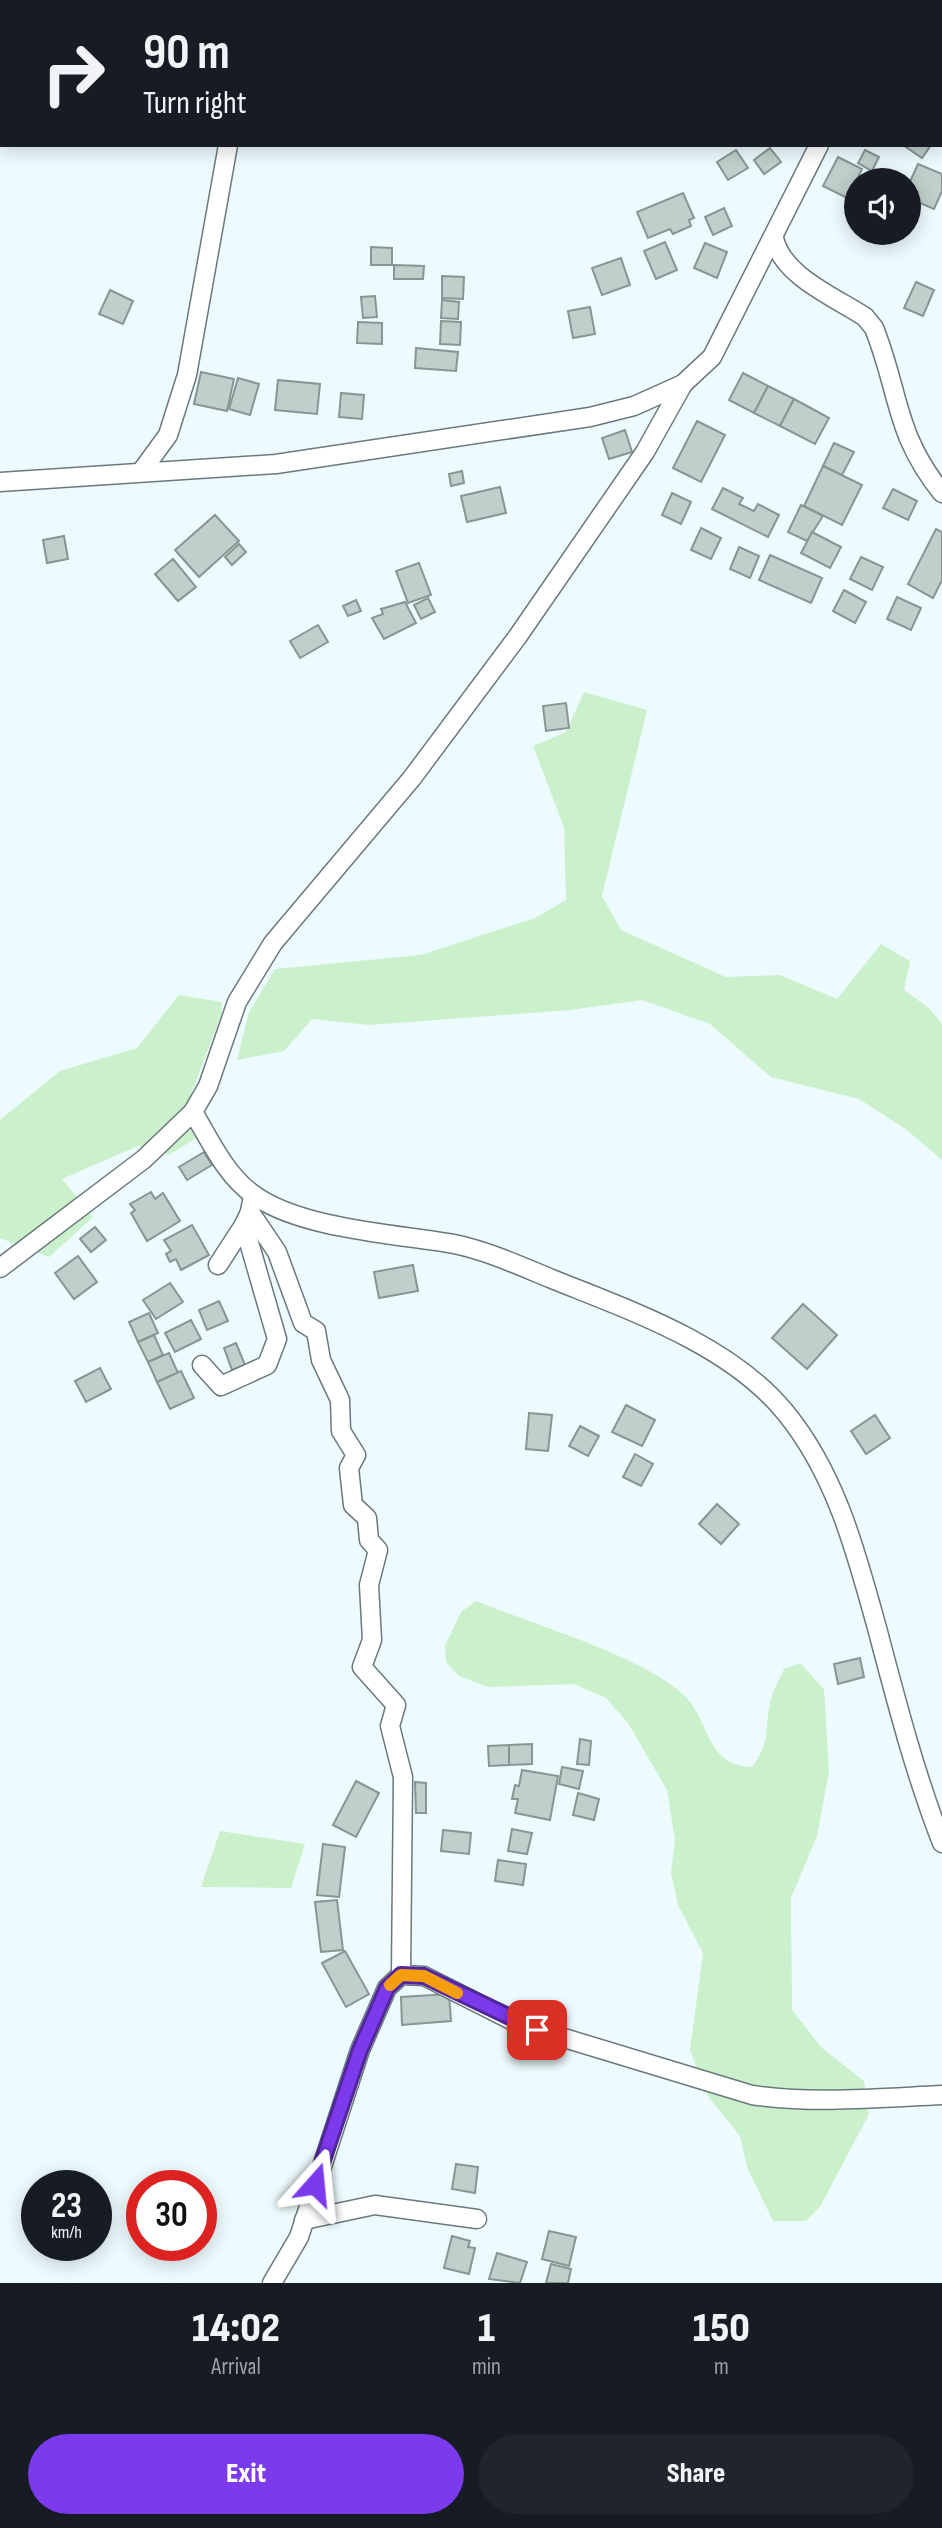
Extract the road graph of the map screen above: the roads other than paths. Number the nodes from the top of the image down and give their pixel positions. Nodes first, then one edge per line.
1 (228, 147) edge
2 (818, 147) edge
3 (774, 238) junction
4 (683, 384) junction
5 (141, 472) junction
6 (0, 482) edge
7 (942, 493) edge
8 (193, 1112) junction
9 (249, 1211) junction
10 (218, 1265) dead end
11 (0, 1268) edge
12 (202, 1364) dead end
13 (942, 1843) edge
14 (401, 1975) junction
15 (942, 2095) edge
16 (477, 2218) dead end
17 (304, 2220) junction
18 (272, 2283) edge

1 - 5 street
2 - 3 street
3 - 4 street
3 - 7 street
4 - 5 street
4 - 8 street
5 - 6 street
8 - 9 street
8 - 11 street
9 - 10 street
9 - 12 street
9 - 13 street
9 - 14 street
14 - 15 street
14 - 17 street
16 - 17 street
17 - 18 street

